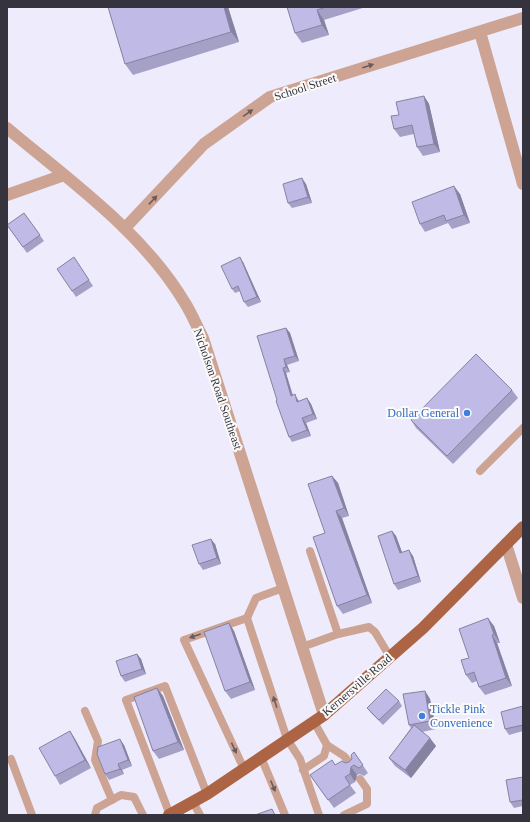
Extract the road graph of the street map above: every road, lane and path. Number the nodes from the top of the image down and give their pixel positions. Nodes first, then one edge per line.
1 (523, 18) edge
2 (480, 32) junction
3 (7, 128) edge
4 (64, 175) junction
5 (523, 184) edge
6 (7, 194) edge
7 (125, 228) junction
8 (523, 428) edge
9 (480, 471) dead end
10 (523, 527) edge
11 (506, 544) junction
12 (310, 551) dead end
13 (283, 588) junction
14 (523, 598) edge
15 (247, 618) junction
16 (338, 634) junction
17 (302, 647) junction
18 (390, 657) junction
19 (85, 711) dead end
20 (319, 718) junction
21 (287, 739) junction
22 (327, 745) junction
23 (261, 757) junction
24 (11, 759) dead end
25 (352, 766) edge
26 (244, 769) junction
27 (303, 770) junction
28 (360, 778) edge
29 (207, 794) junction
30 (112, 800) junction
31 (193, 802) junction
32 (32, 815) edge
33 (95, 815) edge
34 (143, 815) edge
35 (169, 815) edge
36 (200, 815) edge
37 (285, 815) edge
38 (319, 815) edge
39 (344, 815) edge

1 - 2 street, School Street
2 - 5 street
7 -> 2 street, School Street
3 - 4 street, Nicholson Road Southeast
4 - 6 street
4 - 7 street, Nicholson Road Southeast
7 - 13 street, Nicholson Road Southeast
8 - 9 lane
10 - 11 main road, Kernersville Road
11 - 14 street
11 - 18 main road, Kernersville Road
12 - 16 lane
13 - 15 lane
13 - 17 street, Nicholson Road Southeast
21 -> 15 lane
15 -> 26 lane
16 - 17 lane
16 - 18 lane
17 - 20 street, Nicholson Road Southeast
18 - 20 main road, Kernersville Road
19 - 30 lane
20 - 21 main road, Kernersville Road
20 - 22 lane
21 - 23 main road, Kernersville Road
21 - 27 lane
22 - 25 lane
22 - 27 lane
23 - 26 main road, Kernersville Road
23 -> 37 lane
24 - 32 lane
26 - 29 main road, Kernersville Road
27 - 38 lane
28 - 39 lane
29 - 31 main road, Kernersville Road
29 - 35 lane
30 - 33 lane
30 - 34 lane
31 - 35 main road, Kernersville Road
31 - 36 lane

